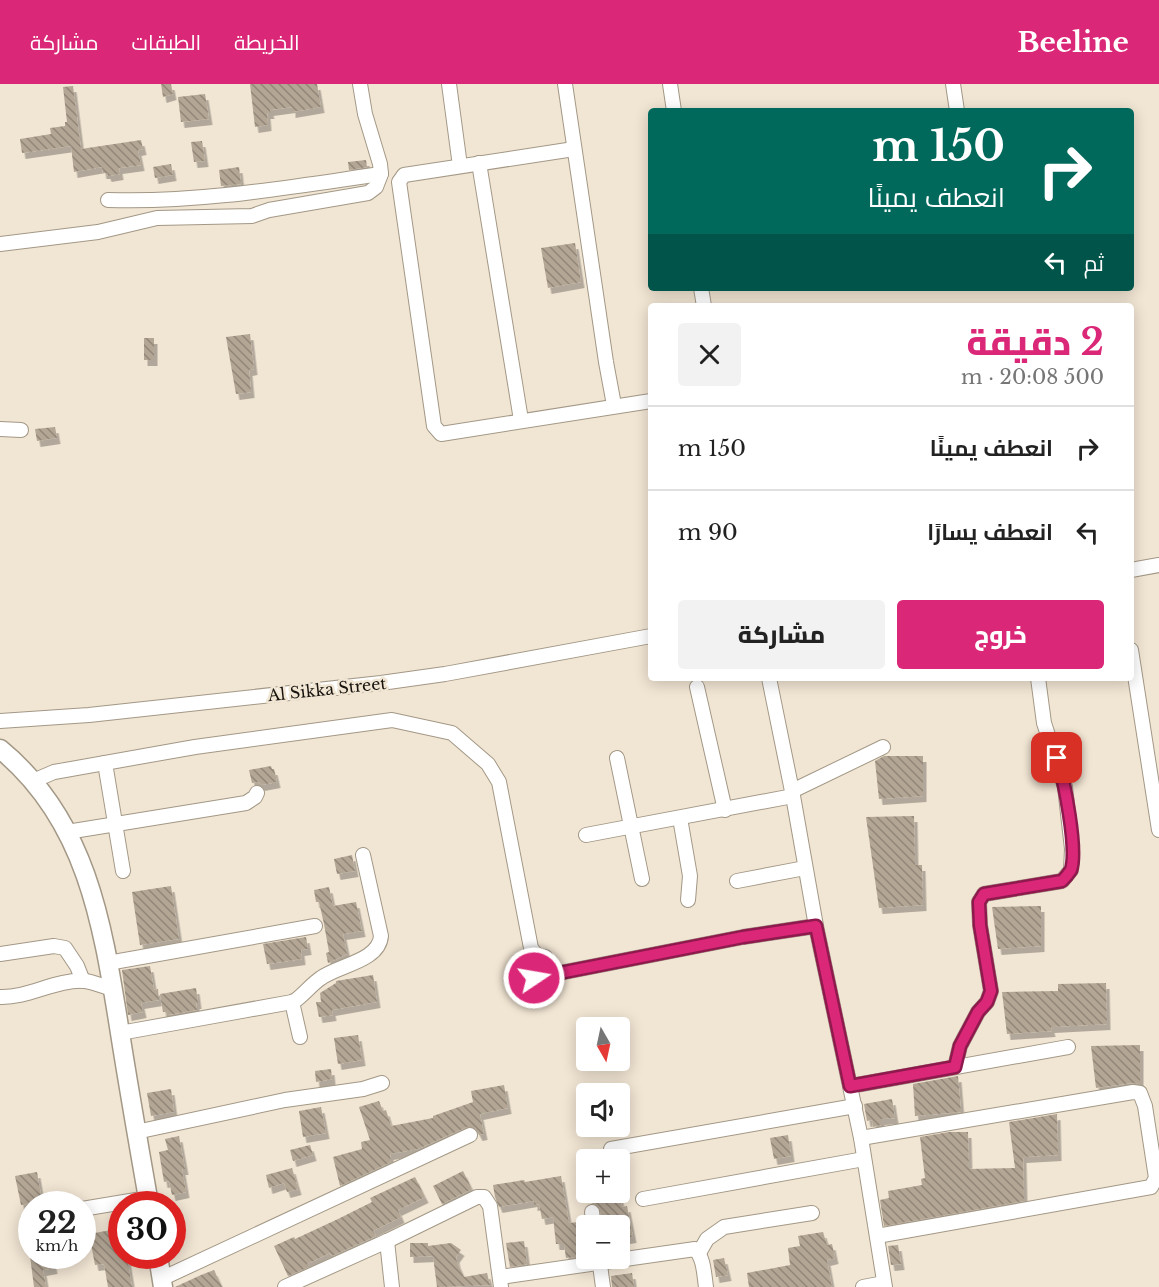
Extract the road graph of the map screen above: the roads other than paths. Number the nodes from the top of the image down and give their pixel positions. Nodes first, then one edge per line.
1 (360, 84) edge
2 (449, 84) edge
3 (565, 84) edge
4 (670, 84) edge
5 (953, 84) edge
6 (674, 108) edge
7 (957, 108) edge
8 (574, 149) junction
9 (479, 163) junction
10 (460, 166) junction
11 (381, 174) junction
12 (267, 190) junction
13 (108, 200) dead end
14 (171, 200) junction
15 (269, 210) junction
16 (173, 218) junction
17 (0, 244) edge
18 (648, 401) edge
19 (614, 405) junction
20 (521, 420) junction
21 (0, 429) edge
22 (21, 430) dead end
23 (1159, 565) edge
24 (1134, 569) edge
25 (648, 637) edge
26 (1134, 669) edge
27 (770, 681) edge
28 (1038, 681) edge
29 (697, 687) dead end
30 (0, 721) edge
31 (883, 747) dead end
32 (0, 749) edge
33 (617, 758) dead end
34 (105, 763) junction
35 (33, 781) junction
36 (257, 792) dead end
37 (792, 794) junction
38 (725, 810) junction
39 (680, 818) junction
40 (115, 825) junction
41 (631, 827) junction
42 (1159, 830) edge
43 (67, 832) junction
44 (586, 835) dead end
45 (363, 855) dead end
46 (806, 868) junction
47 (123, 872) dead end
48 (642, 879) dead end
49 (737, 881) dead end
50 (688, 900) dead end
51 (315, 926) dead end
52 (816, 926) junction
53 (0, 954) edge
54 (545, 957) dead end
55 (108, 963) junction
56 (534, 978) dead end
57 (83, 981) junction
58 (113, 989) junction
59 (0, 997) edge
60 (292, 1002) junction
61 (120, 1033) junction
62 (300, 1037) dead end
63 (1068, 1047) dead end
64 (955, 1067) junction
65 (382, 1083) dead end
66 (850, 1086) junction
67 (855, 1106) junction
68 (136, 1132) junction
69 (470, 1135) dead end
70 (861, 1138) junction
71 (611, 1149) dead end
72 (864, 1159) junction
73 (146, 1191) edge
74 (643, 1199) dead end
75 (812, 1213) dead end
76 (877, 1236) junction
77 (387, 1241) junction
78 (699, 1253) junction
79 (630, 1257) edge
80 (576, 1266) edge
81 (601, 1269) edge
82 (501, 1282) edge
83 (162, 1283) edge
84 (885, 1285) edge
85 (285, 1287) edge
86 (392, 1287) edge
87 (603, 1287) edge
88 (706, 1287) edge
89 (863, 1287) edge

1 - 11 street
2 - 10 street
3 - 8 street
4 - 6 street
5 - 7 street
8 - 9 street
8 - 19 street
9 - 10 street
9 - 20 street
10 - 20 street
11 - 12 street
11 - 15 street
12 - 14 street
12 - 15 street
13 - 14 street
14 - 16 street
15 - 16 street
16 - 17 street
18 - 19 street
19 - 20 street
21 - 22 street
23 - 24 street
25 - 30 street, Al Sikka Street
26 - 42 street
27 - 37 street
28 - 64 street
29 - 38 street
31 - 37 street
32 - 35 main road
33 - 41 street
34 - 35 street
34 - 40 street
34 - 54 street
35 - 43 main road
36 - 40 street
37 - 38 street
37 - 46 street
38 - 39 street
39 - 41 street
39 - 50 street
40 - 43 street
40 - 47 street
41 - 44 street
41 - 48 street
43 - 55 main road
45 - 60 street
46 - 49 street
46 - 52 street
51 - 55 street
52 - 56 street
52 - 66 street
53 - 57 street
55 - 58 main road
57 - 58 street
57 - 59 street
58 - 61 main road
60 - 61 street
60 - 62 street
61 - 68 main road
63 - 64 street
64 - 66 street
65 - 68 street
66 - 67 street
67 - 70 street
67 - 71 street
68 - 73 main road
69 - 83 street
70 - 72 street
70 - 76 street
72 - 74 street
72 - 76 street
75 - 78 street
76 - 84 street
77 - 82 street
77 - 85 street
77 - 86 street
78 - 79 street
78 - 88 street
80 - 82 street
81 - 87 street
84 - 89 street

